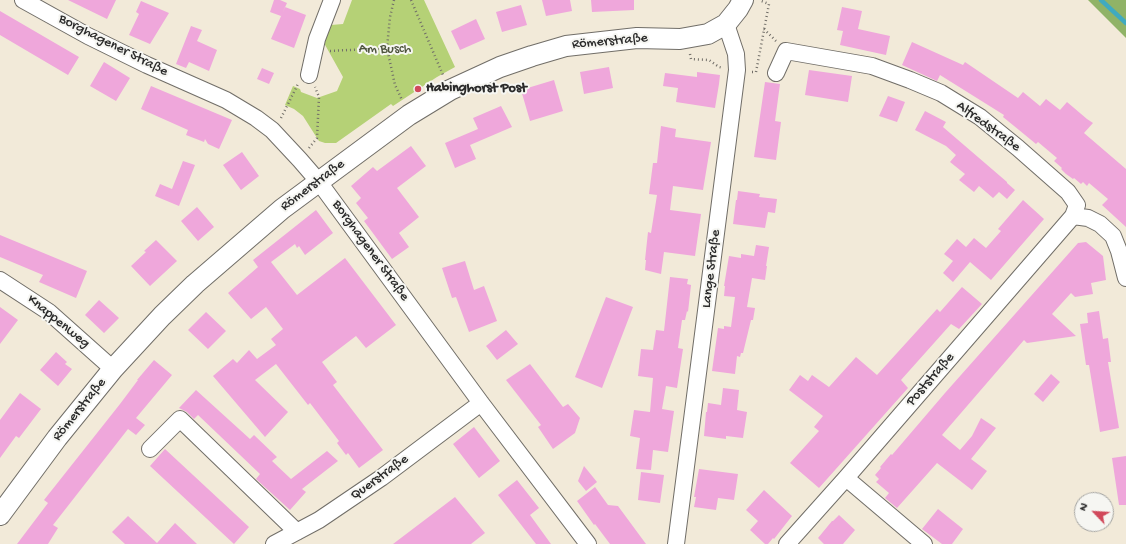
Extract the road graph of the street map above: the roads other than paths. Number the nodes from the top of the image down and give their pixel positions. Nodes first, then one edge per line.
1 (22, 0) edge
2 (332, 0) edge
3 (743, 0) edge
4 (726, 24) junction
5 (776, 73) dead end
6 (309, 75) road end
7 (319, 182) junction
8 (1073, 216) junction
9 (1126, 278) edge
10 (0, 280) edge
11 (113, 368) junction
12 (481, 403) junction
13 (150, 449) dead end
14 (846, 478) junction
15 (0, 515) edge
16 (297, 532) junction
17 (274, 544) edge
18 (588, 544) edge
19 (676, 544) edge
20 (788, 544) edge
21 (924, 544) edge

1 - 7 street, Borghagener Straße
2 - 6 street
3 - 4 main road
4 - 7 main road, Römerstraße
4 - 19 street, Lange Straße
5 - 8 street, Alfredstraße
7 - 11 main road, Römerstraße
7 - 12 street, Borghagener Straße
8 - 9 street
8 - 14 street, Poststraße
10 - 11 street, Knappenweg
11 - 15 main road, Römerstraße
12 - 16 street, Querstraße
12 - 18 street, Borghagener Straße
13 - 16 street
14 - 20 street, Poststraße
14 - 21 street
16 - 17 street, Querstraße

